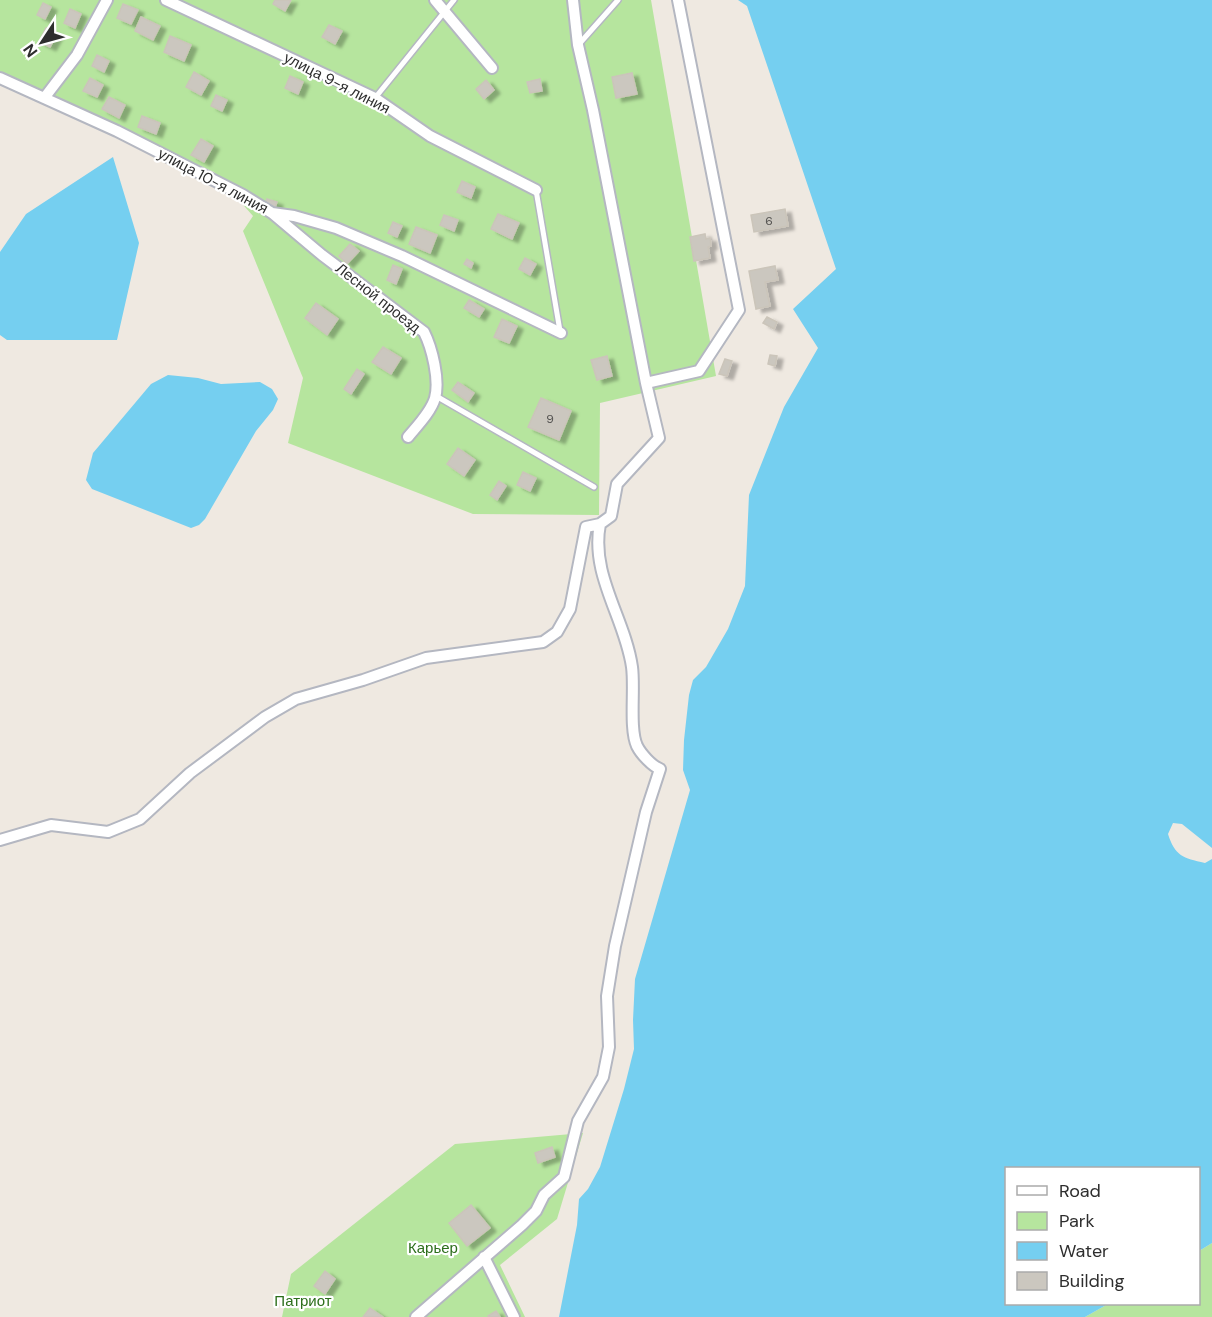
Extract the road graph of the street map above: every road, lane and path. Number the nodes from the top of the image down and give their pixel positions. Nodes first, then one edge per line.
1 (107, 0) edge
2 (166, 0) edge
3 (435, 0) edge
4 (454, 0) edge
5 (573, 0) edge
6 (618, 0) edge
7 (678, 0) edge
8 (445, 12) junction
9 (578, 45) junction
10 (492, 68) dead end
11 (0, 78) edge
12 (45, 97) junction
13 (375, 98) junction
14 (536, 190) joint
15 (272, 213) junction
16 (561, 333) joint
17 (645, 383) junction
18 (436, 396) junction
19 (408, 437) dead end
20 (594, 487) dead end
21 (600, 524) junction
22 (0, 840) edge
23 (484, 1257) junction
24 (416, 1317) edge
25 (514, 1317) edge

1 - 12 street
2 - 13 street, улица 9-я линия
3 - 8 street
4 - 8 lane
5 - 9 street
6 - 9 lane
7 - 17 street
8 - 10 street
8 - 13 lane
9 - 17 street
11 - 12 street, улица 10-я линия
12 - 15 street, улица 10-я линия
13 - 14 street, улица 9-я линия
14 - 16 lane
15 - 16 street, улица 10-я линия
15 - 18 street, Лесной проезд
17 - 21 street
18 - 19 street
18 - 20 lane
21 - 22 street
21 - 23 street
23 - 24 street
23 - 25 street

